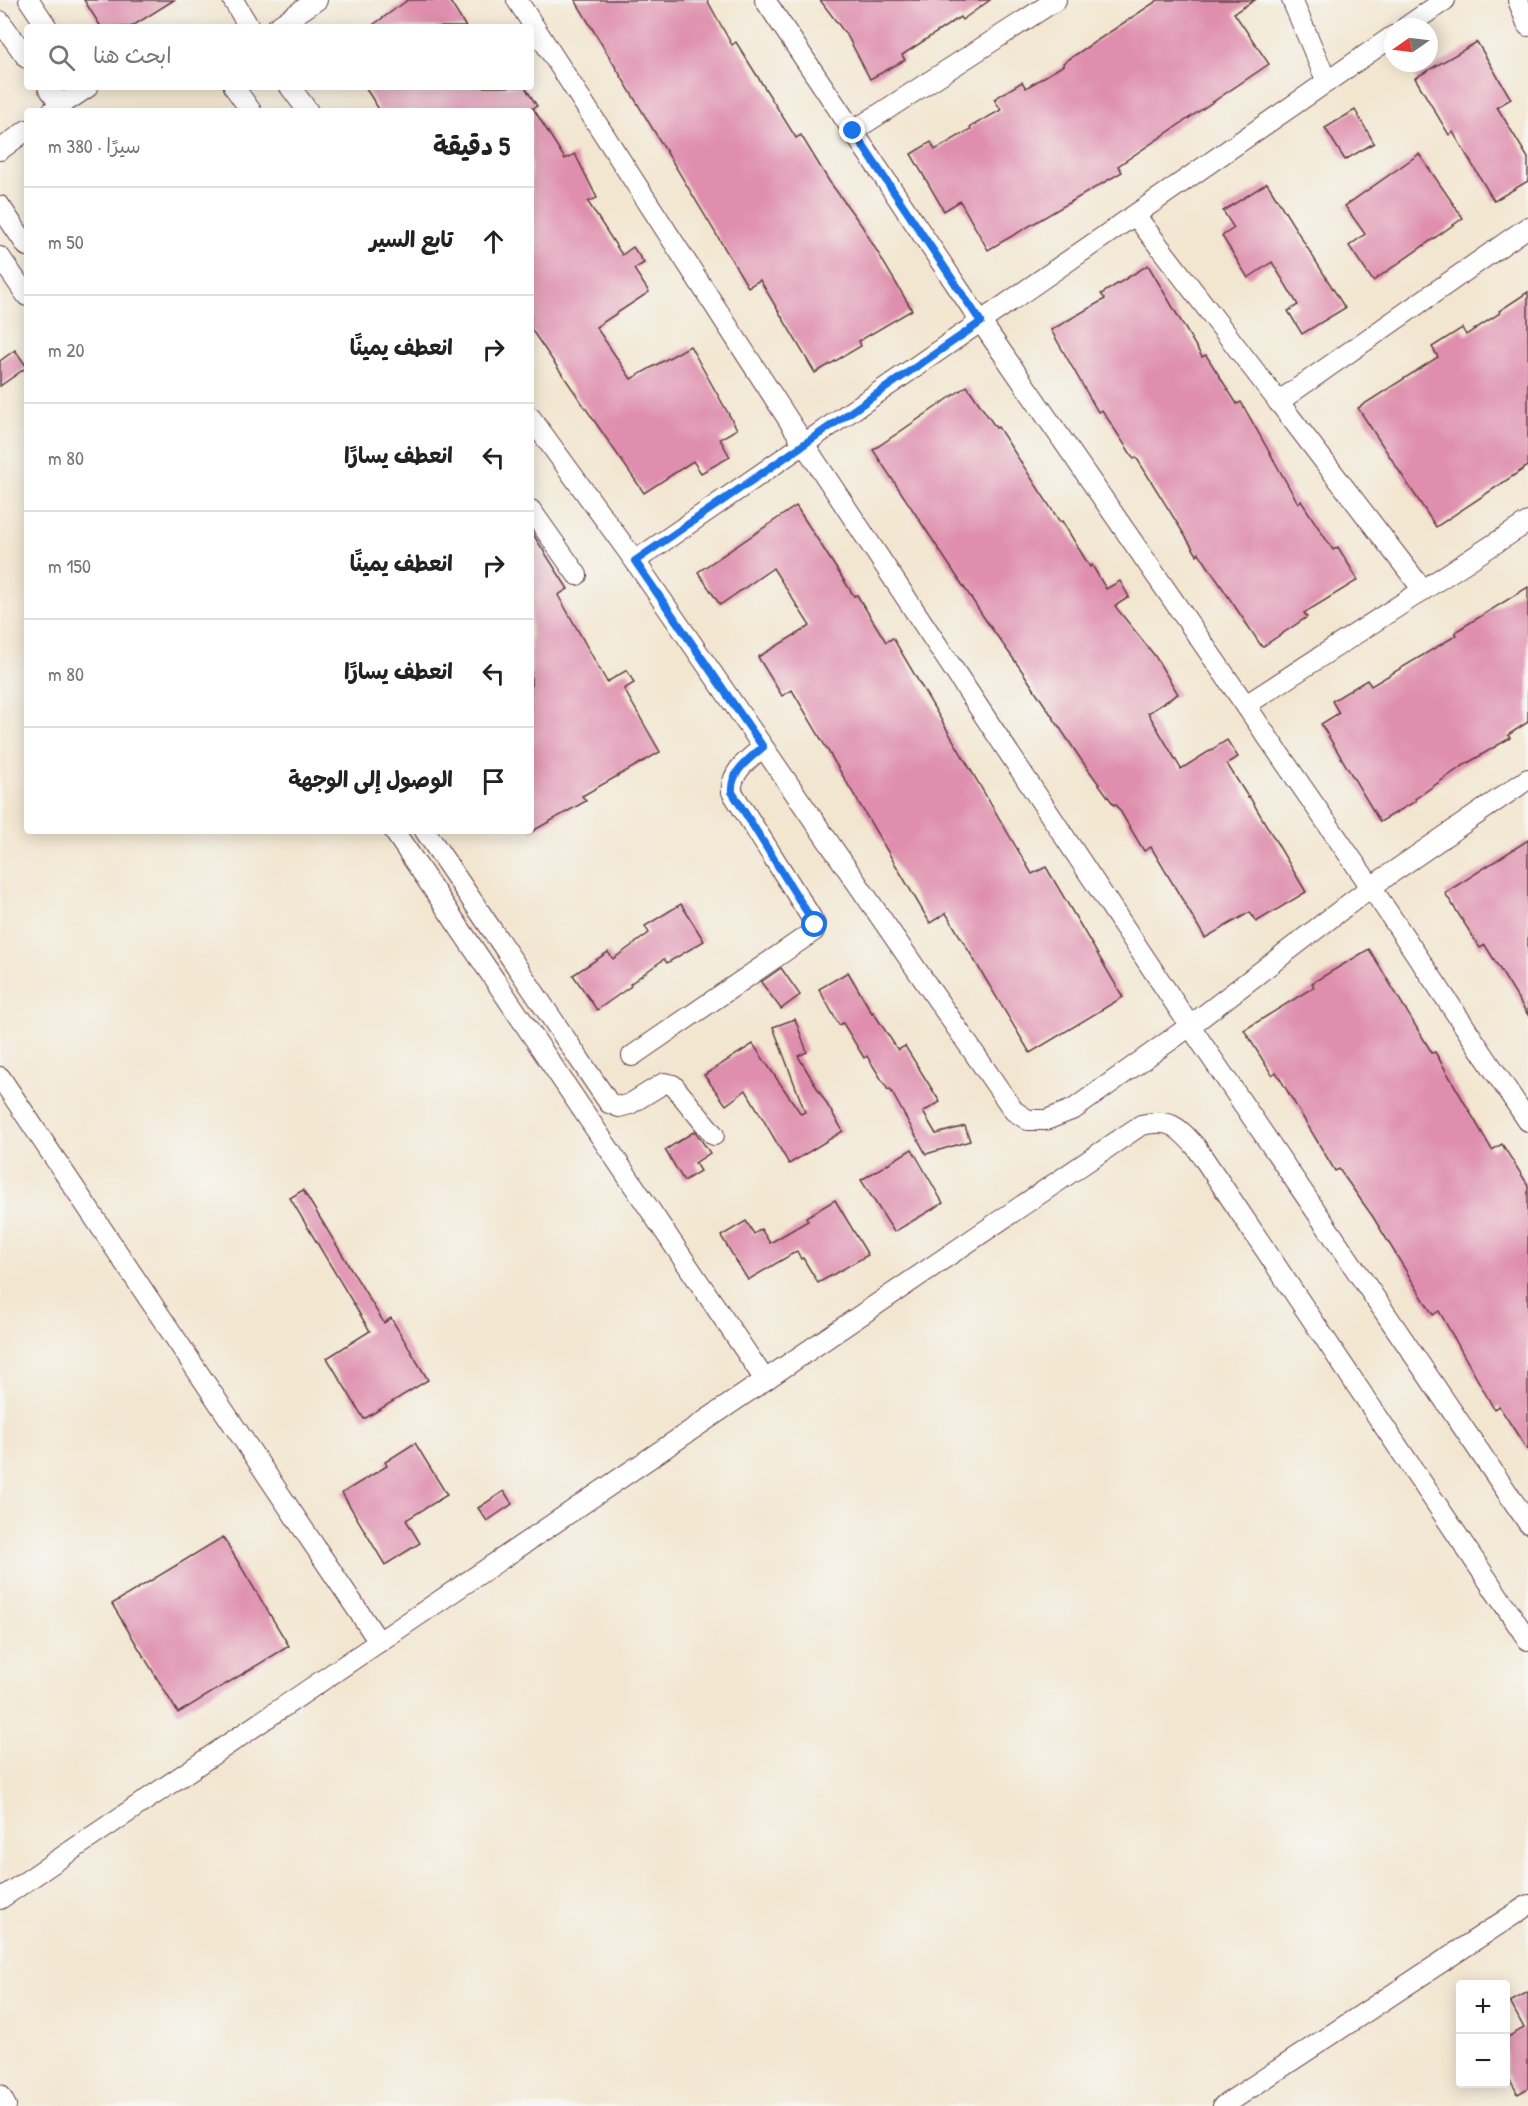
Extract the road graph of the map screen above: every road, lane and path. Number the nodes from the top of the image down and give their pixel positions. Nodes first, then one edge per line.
1 (29, 0) edge
2 (233, 0) edge
3 (318, 0) edge
4 (517, 0) edge
5 (765, 0) edge
6 (1056, 0) edge
7 (1292, 0) edge
8 (1445, 0) edge
9 (1518, 0) edge
10 (1419, 18) edge
11 (0, 21) edge
12 (45, 24) edge
13 (247, 24) edge
14 (282, 24) edge
15 (533, 24) edge
16 (534, 26) edge
17 (1528, 26) edge
18 (1384, 42) edge
19 (24, 54) edge
20 (1327, 82) junction
21 (49, 90) edge
22 (83, 90) edge
23 (236, 90) edge
24 (292, 90) edge
25 (57, 108) edge
26 (249, 108) edge
27 (306, 108) edge
28 (853, 131) junction
29 (24, 132) edge
30 (0, 150) edge
31 (0, 206) edge
32 (1135, 215) junction
33 (1528, 227) edge
34 (24, 242) edge
35 (0, 257) edge
36 (24, 292) edge
37 (981, 322) junction
38 (1278, 402) junction
39 (534, 422) edge
40 (804, 444) junction
41 (534, 514) edge
42 (1528, 522) edge
43 (635, 561) junction
44 (577, 575) dead end
45 (1423, 590) junction
46 (1246, 705) junction
47 (763, 747) junction
48 (1528, 779) edge
49 (396, 834) edge
50 (426, 834) edge
51 (1371, 887) junction
52 (1190, 1026) junction
53 (632, 1056) dead end
54 (0, 1077) edge
55 (1525, 1109) edge
56 (714, 1135) dead end
57 (765, 1380) junction
58 (1528, 1523) edge
59 (1528, 1640) edge
60 (379, 1642) junction
61 (0, 1899) edge
62 (1528, 1905) edge
63 (0, 2095) edge
64 (6, 2106) edge
65 (1223, 2106) edge

1 - 12 street
2 - 13 street
3 - 14 street
4 - 15 street
5 - 28 street
6 - 28 street
7 - 20 street
8 - 10 street
9 - 17 street
11 - 19 street
16 - 40 street
18 - 20 street
20 - 32 street
21 - 25 street
22 - 25 street
23 - 26 street
24 - 27 street
28 - 37 street
29 - 30 street
31 - 34 street
32 - 37 street
32 - 38 street
33 - 38 street
35 - 36 street
37 - 40 street
37 - 46 street
38 - 45 street
39 - 43 street
40 - 43 street
40 - 52 street
41 - 44 street
42 - 45 street
43 - 47 street
45 - 46 street
46 - 51 street
47 - 52 street
47 - 53 street
48 - 51 street
49 - 57 street
50 - 56 street
51 - 52 street
51 - 55 street
52 - 58 street
54 - 60 street
57 - 59 street
57 - 60 street
60 - 61 street
62 - 65 street
63 - 64 street

